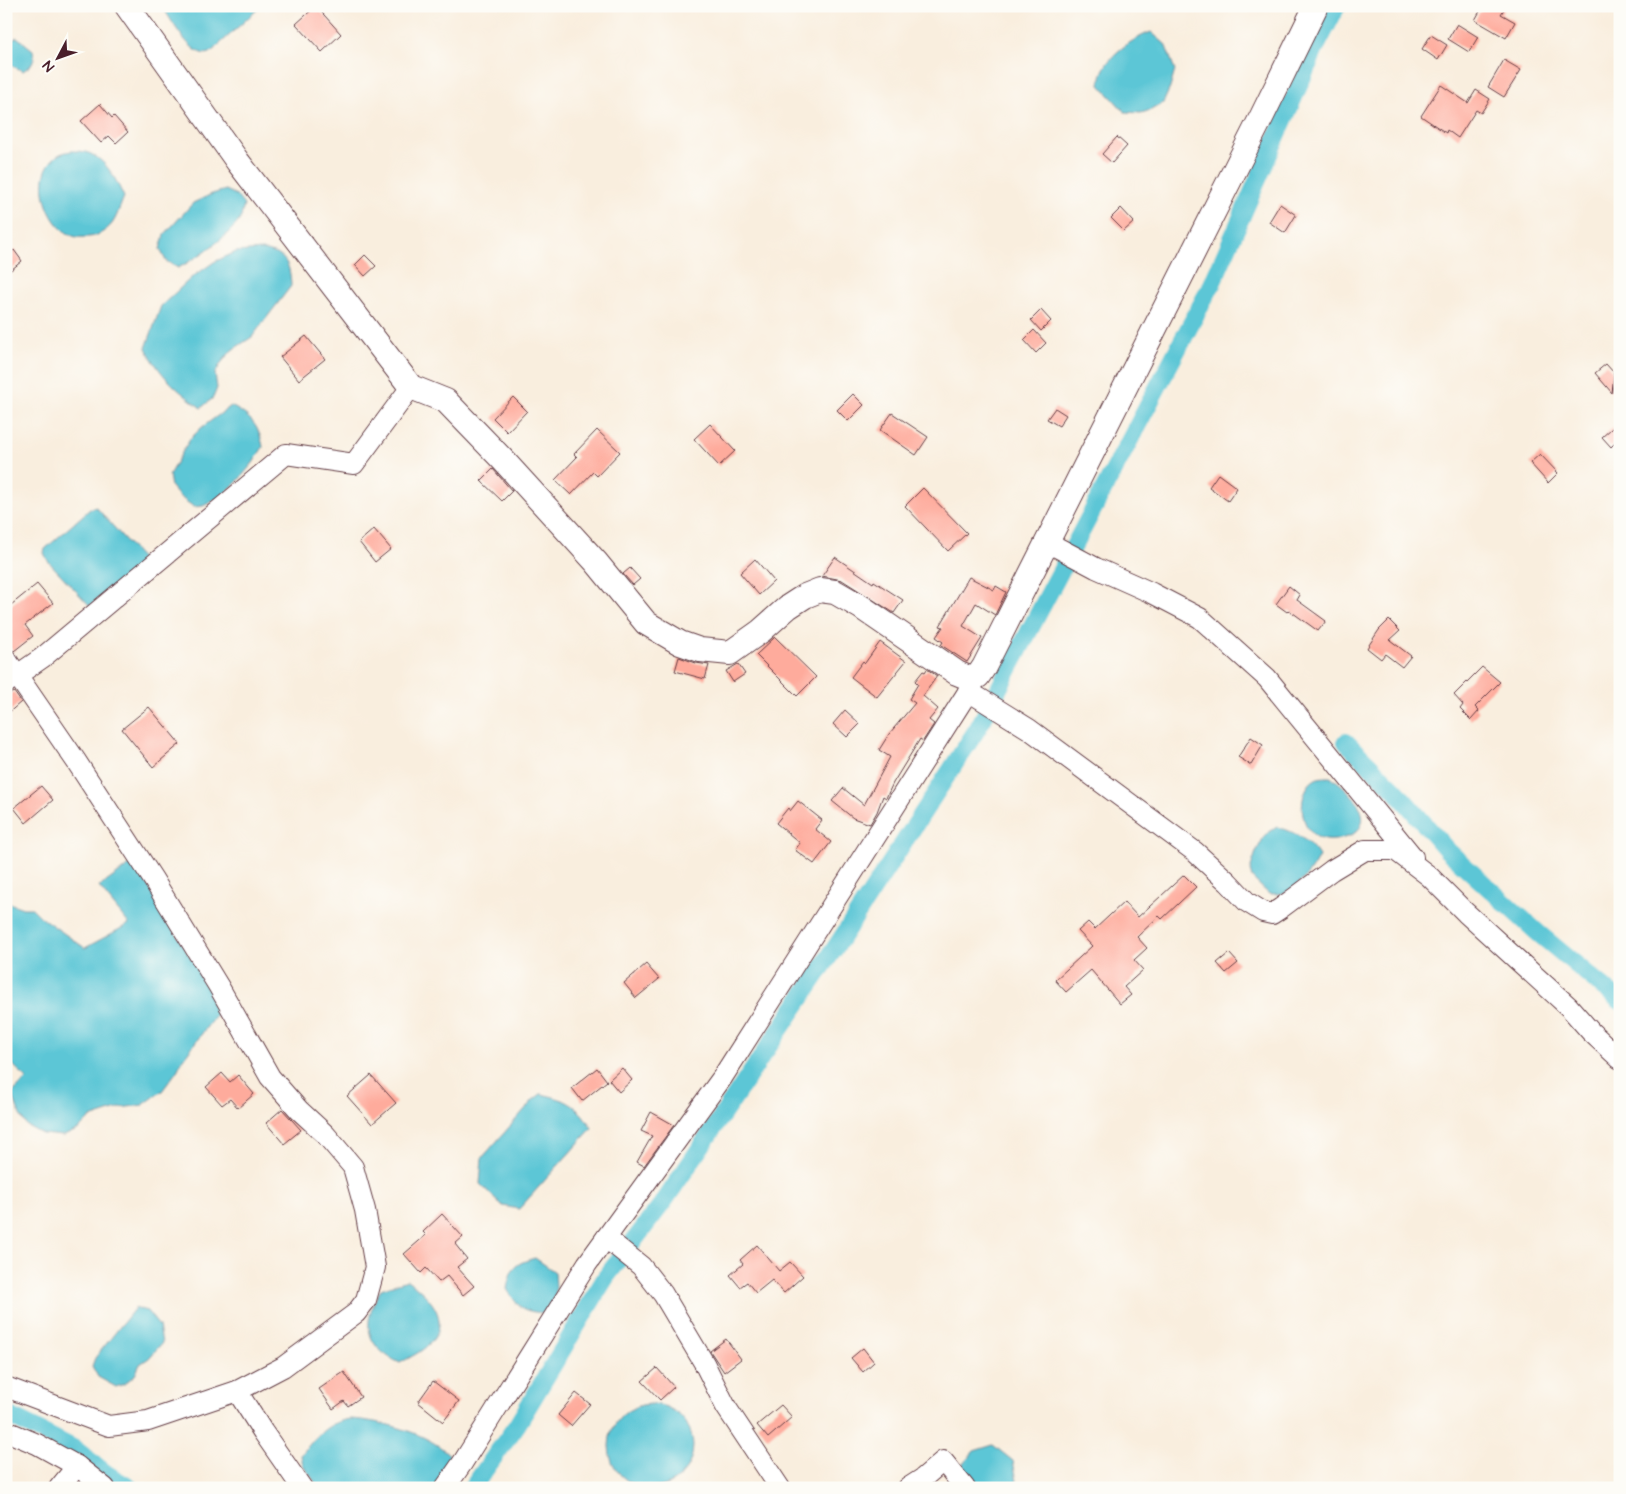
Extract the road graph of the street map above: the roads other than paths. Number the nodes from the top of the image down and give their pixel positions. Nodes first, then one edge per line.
1 (127, 6) edge
2 (1316, 6) edge
3 (411, 387) junction
4 (1048, 542) junction
5 (10, 672) edge
6 (973, 683) junction
7 (1425, 872) junction
8 (1620, 1059) edge
9 (606, 1238) junction
10 (6, 1387) edge
11 (237, 1391) junction
12 (6, 1431) edge
13 (77, 1466) junction
14 (59, 1488) edge
15 (105, 1488) edge
16 (302, 1488) edge
17 (445, 1488) edge
18 (780, 1488) edge
19 (908, 1488) edge
20 (966, 1488) edge

1 - 3 street
2 - 4 street
3 - 5 street
3 - 6 street
4 - 6 street
4 - 7 street
5 - 11 street
6 - 7 street
6 - 9 street
7 - 8 street
9 - 17 street
9 - 18 street
10 - 11 street
11 - 16 street
12 - 13 street
13 - 14 street
13 - 15 street
19 - 20 street

